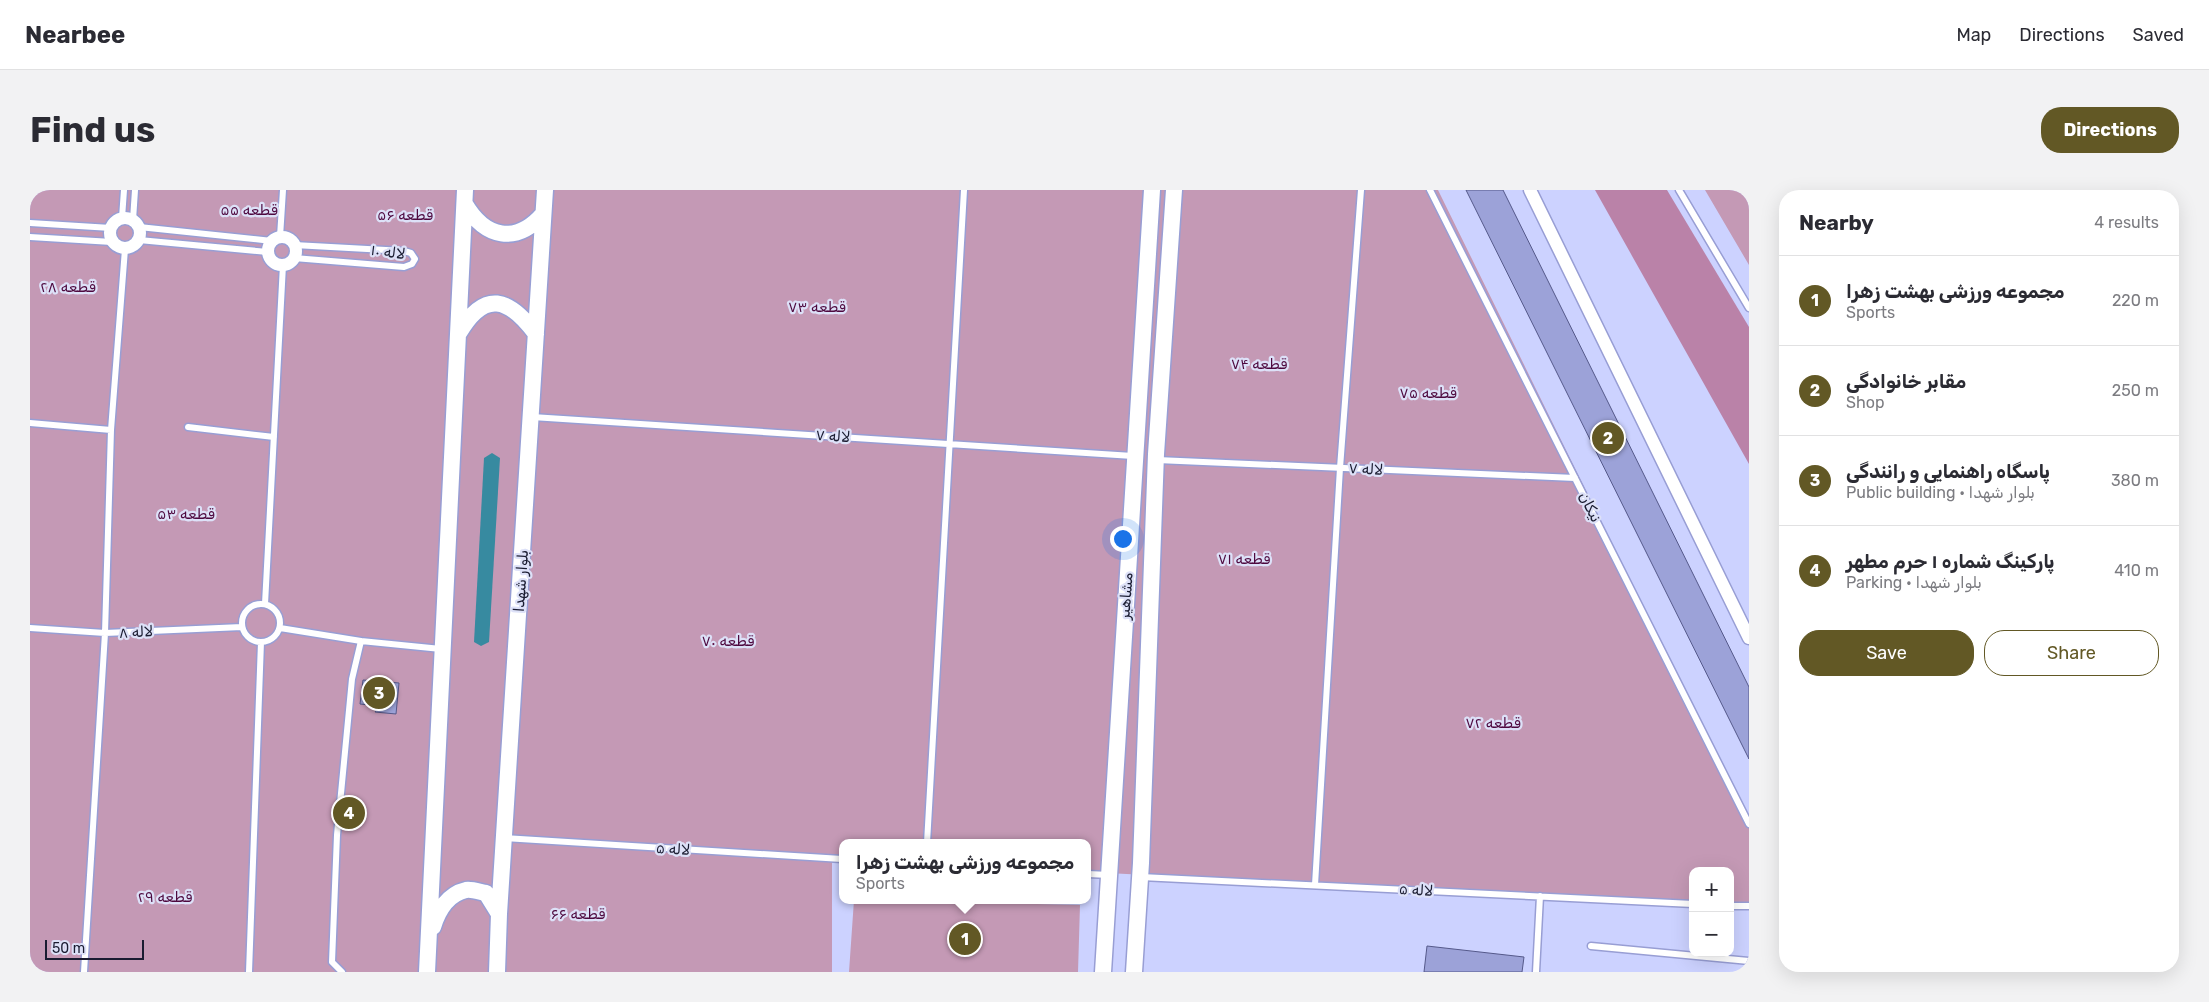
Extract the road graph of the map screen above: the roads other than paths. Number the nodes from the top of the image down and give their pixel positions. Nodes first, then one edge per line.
1 (124, 190) edge
2 (135, 190) edge
3 (283, 190) edge
4 (545, 190) edge
5 (964, 190) edge
6 (1152, 190) edge
7 (1174, 190) edge
8 (1361, 190) edge
9 (1430, 190) edge
10 (1530, 190) edge
11 (1679, 190) edge
12 (465, 197) edge
13 (543, 214) junction
14 (131, 222) junction
15 (30, 223) edge
16 (111, 228) junction
17 (30, 237) edge
18 (139, 240) junction
19 (112, 242) junction
20 (273, 243) junction
21 (125, 249) junction
22 (290, 256) junction
23 (1749, 308) edge
24 (536, 334) junction
25 (458, 335) junction
26 (531, 417) junction
27 (30, 423) edge
28 (188, 427) dead end
29 (111, 430) junction
30 (274, 437) junction
31 (950, 444) junction
32 (1135, 456) junction
33 (1156, 460) junction
34 (1340, 468) junction
35 (1575, 478) junction
36 (265, 604) junction
37 (242, 627) junction
38 (30, 628) edge
39 (280, 628) junction
40 (105, 634) junction
41 (1749, 638) edge
42 (361, 641) junction
43 (261, 642) junction
44 (441, 649) junction
45 (1749, 824) edge
46 (504, 838) junction
47 (927, 839) edge
48 (839, 859) edge
49 (1091, 874) edge
50 (1109, 875) junction
51 (1139, 877) junction
52 (1315, 886) junction
53 (1540, 896) junction
54 (1689, 904) edge
55 (1734, 906) edge
56 (1749, 906) edge
57 (498, 914) junction
58 (429, 943) junction
59 (1591, 946) dead end
60 (1749, 961) edge
61 (84, 972) edge
62 (249, 972) edge
63 (342, 972) edge
64 (427, 972) edge
65 (497, 972) edge
66 (1103, 972) edge
67 (1134, 972) edge
68 (1536, 972) edge

1 - 14 lane
2 - 14 lane
3 - 20 lane
4 - 13 street, بلوار شهدا
5 - 31 lane
6 - 32 street, مشاهیر
7 - 33 street, مشاهیر
8 - 34 lane
9 - 35 lane, نیکان
10 - 41 street
11 - 23 lane
12 - 13 street
12 - 25 street
13 - 24 street, بلوار شهدا
14 - 16 street
14 - 18 street
14 - 20 lane
15 - 16 lane
16 - 19 street
17 - 19 lane
18 - 20 lane
18 - 21 street
19 - 21 street
20 - 22 street
20 - 22 street
21 - 29 lane
22 - 22 lane, لاله ۱۰
22 - 30 lane
24 - 25 street
24 - 26 street, بلوار شهدا
25 - 44 street
26 - 31 lane, لاله ۷
26 - 46 street, بلوار شهدا
27 - 29 lane
28 - 30 lane
29 - 40 lane
30 - 36 lane
31 - 32 lane, لاله ۷
31 - 47 lane
32 - 50 street, مشاهیر
33 - 34 lane, لاله ۷
33 - 51 street, مشاهیر
34 - 35 lane, لاله ۷
34 - 52 lane
35 - 45 lane, نیکان
36 - 37 lane
36 - 39 lane
37 - 40 lane, لاله ۸
37 - 43 lane
38 - 40 lane, لاله ۸
39 - 42 lane
39 - 43 lane
40 - 61 lane
42 - 44 lane
42 - 63 lane
43 - 62 lane
44 - 58 street
46 - 48 lane, لاله ۵
46 - 57 street, بلوار شهدا
49 - 50 lane
50 - 66 street, مشاهیر
51 - 52 lane, لاله ۵
51 - 67 street, مشاهیر
52 - 53 lane, لاله ۵
53 - 54 lane, لاله ۵
53 - 68 lane
55 - 56 lane
57 - 58 street
57 - 65 street, بلوار شهدا
58 - 64 street
59 - 60 lane

